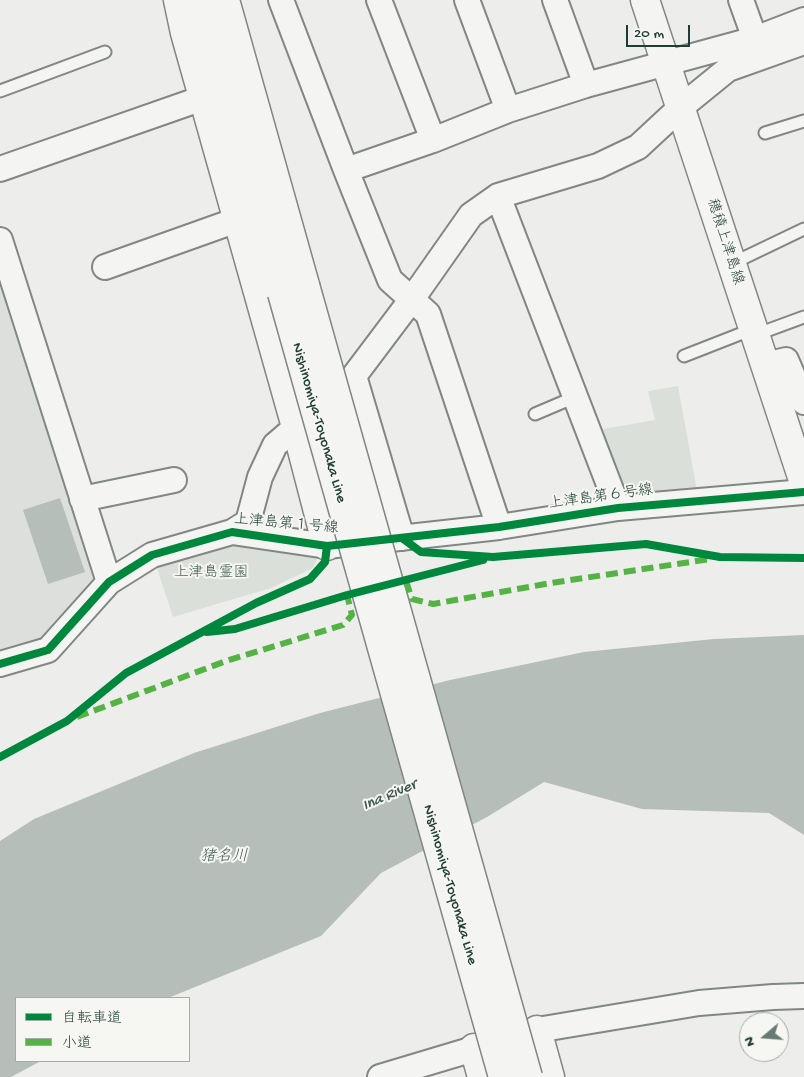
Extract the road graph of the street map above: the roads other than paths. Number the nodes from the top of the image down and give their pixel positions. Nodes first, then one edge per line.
1 (178, 0) edge
2 (199, 0) edge
3 (225, 0) edge
4 (281, 0) edge
5 (379, 0) edge
6 (466, 0) edge
7 (555, 0) edge
8 (645, 0) edge
9 (741, 0) edge
10 (804, 20) edge
11 (755, 39) junction
12 (804, 42) edge
13 (105, 52) dead end
14 (667, 62) junction
15 (586, 85) junction
16 (0, 91) edge
17 (204, 98) junction
18 (680, 108) junction
19 (508, 110) junction
20 (804, 121) edge
21 (765, 133) dead end
22 (433, 140) junction
23 (0, 169) edge
24 (346, 170) junction
25 (498, 196) junction
26 (237, 220) junction
27 (804, 229) edge
28 (0, 240) edge
29 (731, 264) junction
30 (105, 267) dead end
31 (293, 289) junction
32 (412, 299) junction
33 (804, 317) edge
34 (754, 332) junction
35 (684, 356) dead end
36 (765, 365) junction
37 (575, 397) junction
38 (804, 402) edge
39 (535, 414) dead end
40 (296, 427) junction
41 (174, 480) dead end
42 (804, 483) edge
43 (804, 492) edge
44 (82, 500) junction
45 (618, 508) junction
46 (499, 527) junction
47 (232, 532) junction
48 (402, 538) junction
49 (327, 546) junction
50 (109, 582) junction
51 (0, 664) edge
52 (804, 996) edge
53 (537, 1030) junction
54 (474, 1048) junction
55 (380, 1077) edge
56 (482, 1077) edge
57 (503, 1077) edge
58 (528, 1077) edge
59 (550, 1077) edge

1 - 17 main road
2 - 31 main road, Nishinomiya-Toyonaka Line
3 - 31 main road, Nishinomiya-Toyonaka Line
4 - 24 street
5 - 22 street
6 - 19 street
7 - 15 street
8 - 14 main road, 穂積上津島線
9 - 11 street
10 - 11 street
11 - 14 street
12 - 18 street
13 - 16 lane
14 - 15 street
14 - 18 main road, 穂積上津島線
15 - 19 street
17 - 23 street
17 - 26 main road
18 - 25 street
18 - 29 main road, 穂積上津島線
19 - 22 street
20 - 21 lane
22 - 24 street
24 - 32 street
25 - 32 street
25 - 37 street
26 - 30 street
26 - 40 main road
27 - 29 lane
28 - 44 street
29 - 34 main road, 穂積上津島線
31 - 57 main road, Nishinomiya-Toyonaka Line, bridge
31 - 58 main road, Nishinomiya-Toyonaka Line, bridge
32 - 46 street
32 - 48 street
33 - 34 lane
34 - 35 lane
34 - 36 main road, 穂積上津島線
36 - 38 street
36 - 42 main road, 穂積上津島線
37 - 39 lane
37 - 45 street
40 - 47 street
40 - 49 main road
41 - 44 street
43 - 45 street, 上津島第６号線
44 - 50 street
45 - 46 street, 上津島第６号線
46 - 48 street, 上津島第６号線
47 - 49 street, 上津島第１号線
47 - 50 street, 上津島第１号線
48 - 49 street, 上津島第１号線
50 - 51 street, 上津島第１号線
52 - 53 street
53 - 54 street
53 - 59 main road
54 - 55 street
54 - 56 main road

